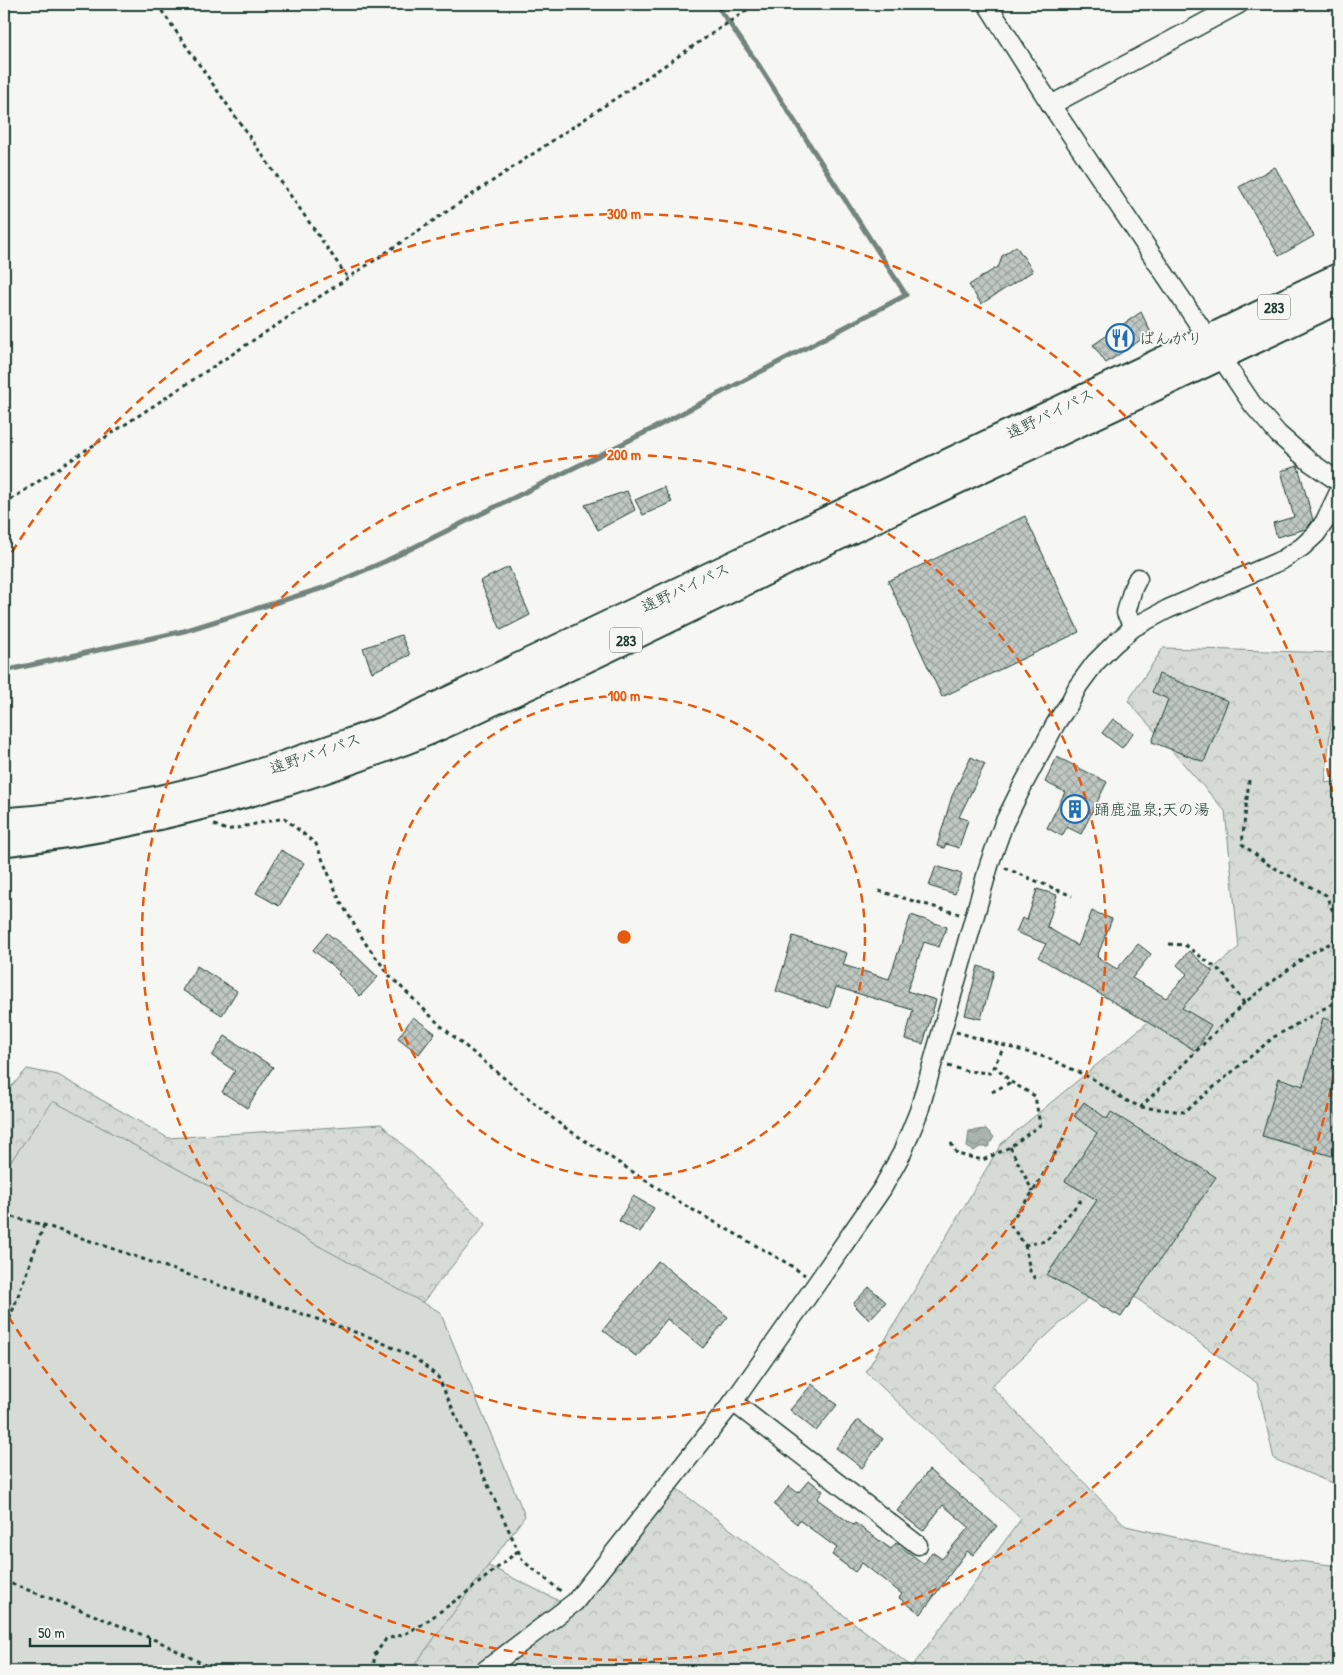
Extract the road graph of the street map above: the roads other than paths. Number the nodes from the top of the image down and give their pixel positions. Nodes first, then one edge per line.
1 (987, 4) edge
2 (1239, 4) edge
3 (1052, 105) junction
4 (1339, 276) edge
5 (1339, 300) edge
6 (1215, 347) junction
7 (1339, 482) edge
8 (1339, 492) edge
9 (1138, 578) dead end
10 (658, 612) junction
11 (1134, 627) junction
12 (4, 821) edge
13 (4, 843) edge
14 (733, 1402) junction
15 (918, 1545) dead end
16 (484, 1671) edge

1 - 3 street
2 - 3 street
3 - 6 street
4 - 6 highway, 遠野バイパス / 283
5 - 6 highway, 遠野バイパス / 283
6 - 7 street
6 - 10 highway, 遠野バイパス / 283
8 - 11 street
9 - 11 street
10 - 12 highway, 遠野バイパス / 283
10 - 13 highway, 遠野バイパス / 283
11 - 14 street
14 - 15 street
14 - 16 street

